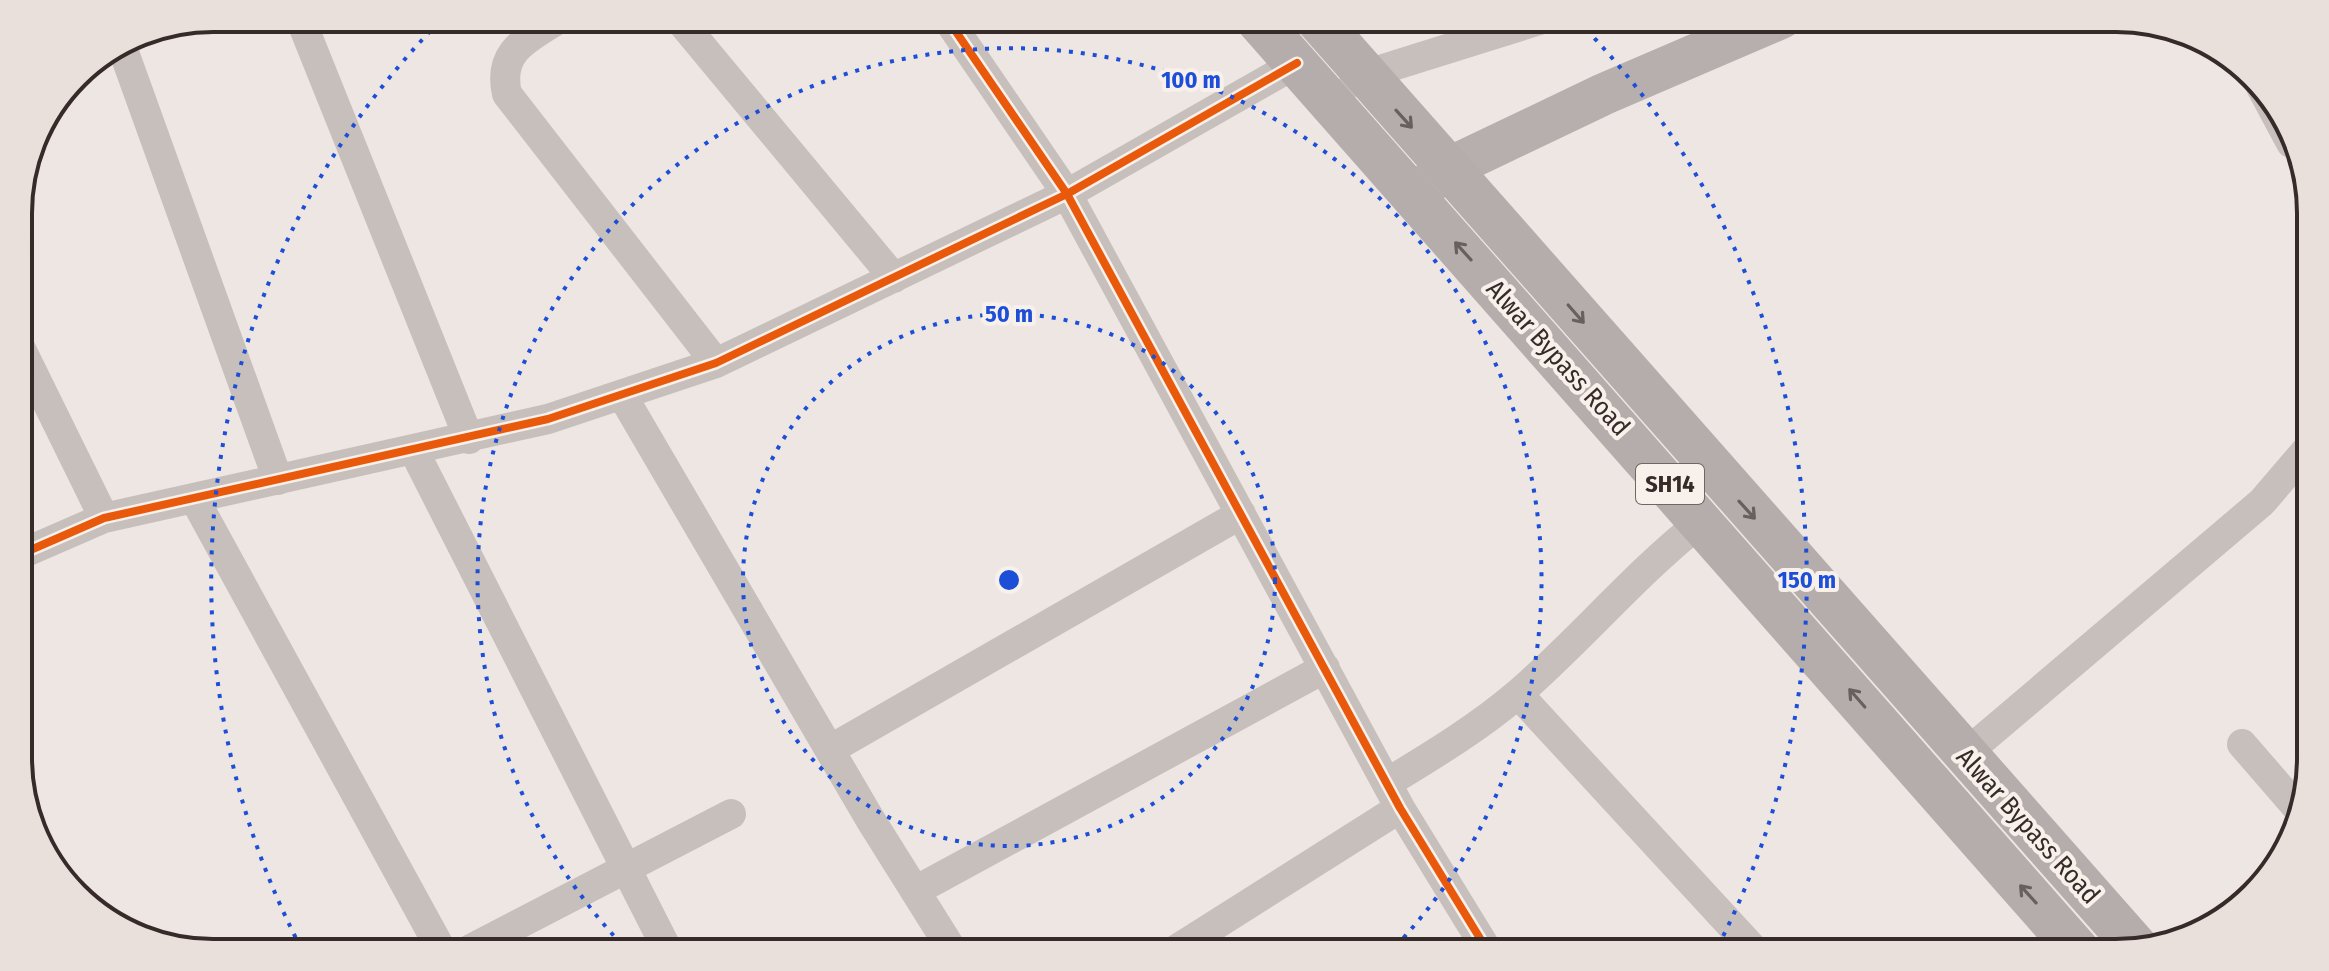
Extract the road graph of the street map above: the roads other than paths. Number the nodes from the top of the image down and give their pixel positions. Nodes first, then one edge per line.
1 (306, 32) edge
2 (539, 32) edge
3 (690, 32) edge
4 (956, 32) edge
5 (1269, 32) edge
6 (1328, 32) edge
7 (1501, 32) edge
8 (1748, 32) edge
9 (125, 55) edge
10 (1297, 63) junction
11 (1364, 75) junction
12 (1329, 99) junction
13 (1449, 168) junction
14 (1067, 194) junction
15 (1413, 195) junction
16 (894, 278) junction
17 (716, 363) junction
18 (32, 371) edge
19 (622, 395) junction
20 (469, 439) junction
21 (414, 451) junction
22 (2297, 460) edge
23 (278, 480) junction
24 (194, 498) junction
25 (1241, 514) junction
26 (104, 518) junction
27 (1702, 521) junction
28 (32, 549) edge
29 (1325, 668) junction
30 (1518, 694) junction
31 (2242, 744) dead end
32 (831, 749) junction
33 (1964, 755) junction
34 (1394, 795) junction
35 (2292, 802) edge
36 (731, 814) dead end
37 (626, 871) junction
38 (915, 891) junction
39 (435, 939) edge
40 (491, 939) edge
41 (662, 939) edge
42 (945, 939) edge
43 (1214, 939) edge
44 (1481, 939) edge
45 (1744, 939) edge
46 (2068, 939) edge
47 (2129, 939) edge

1 - 20 street
2 - 17 street
3 - 16 street
4 - 14 street
5 - 10 main road, Alwar Bypass Road / SH14
6 - 11 main road, Alwar Bypass Road / SH14
7 - 11 street
8 - 13 street
9 - 23 street
10 - 12 main road, Alwar Bypass Road / SH14
10 - 14 street
11 - 12 street
11 -> 13 main road, Alwar Bypass Road / SH14
12 - 15 main road, Alwar Bypass Road / SH14
13 - 15 street
13 -> 33 main road, Alwar Bypass Road / SH14
14 - 16 street
14 - 25 street
27 -> 15 main road, Alwar Bypass Road / SH14
16 - 17 street
17 - 19 street
18 - 26 street
19 - 20 street
19 - 32 street
20 - 21 street
21 - 23 street
21 - 37 street
22 - 33 street
23 - 24 street
24 - 26 street
24 - 39 street
25 - 29 street
25 - 32 street
26 - 28 street
27 - 30 street
46 -> 27 main road, Alwar Bypass Road / SH14
29 - 34 street
29 - 38 street
30 - 34 street
30 - 45 street
31 - 35 street
32 - 38 street
33 - 47 main road, Alwar Bypass Road / SH14
34 - 43 street
34 - 44 street
36 - 37 street
37 - 40 street
37 - 41 street
38 - 42 street

